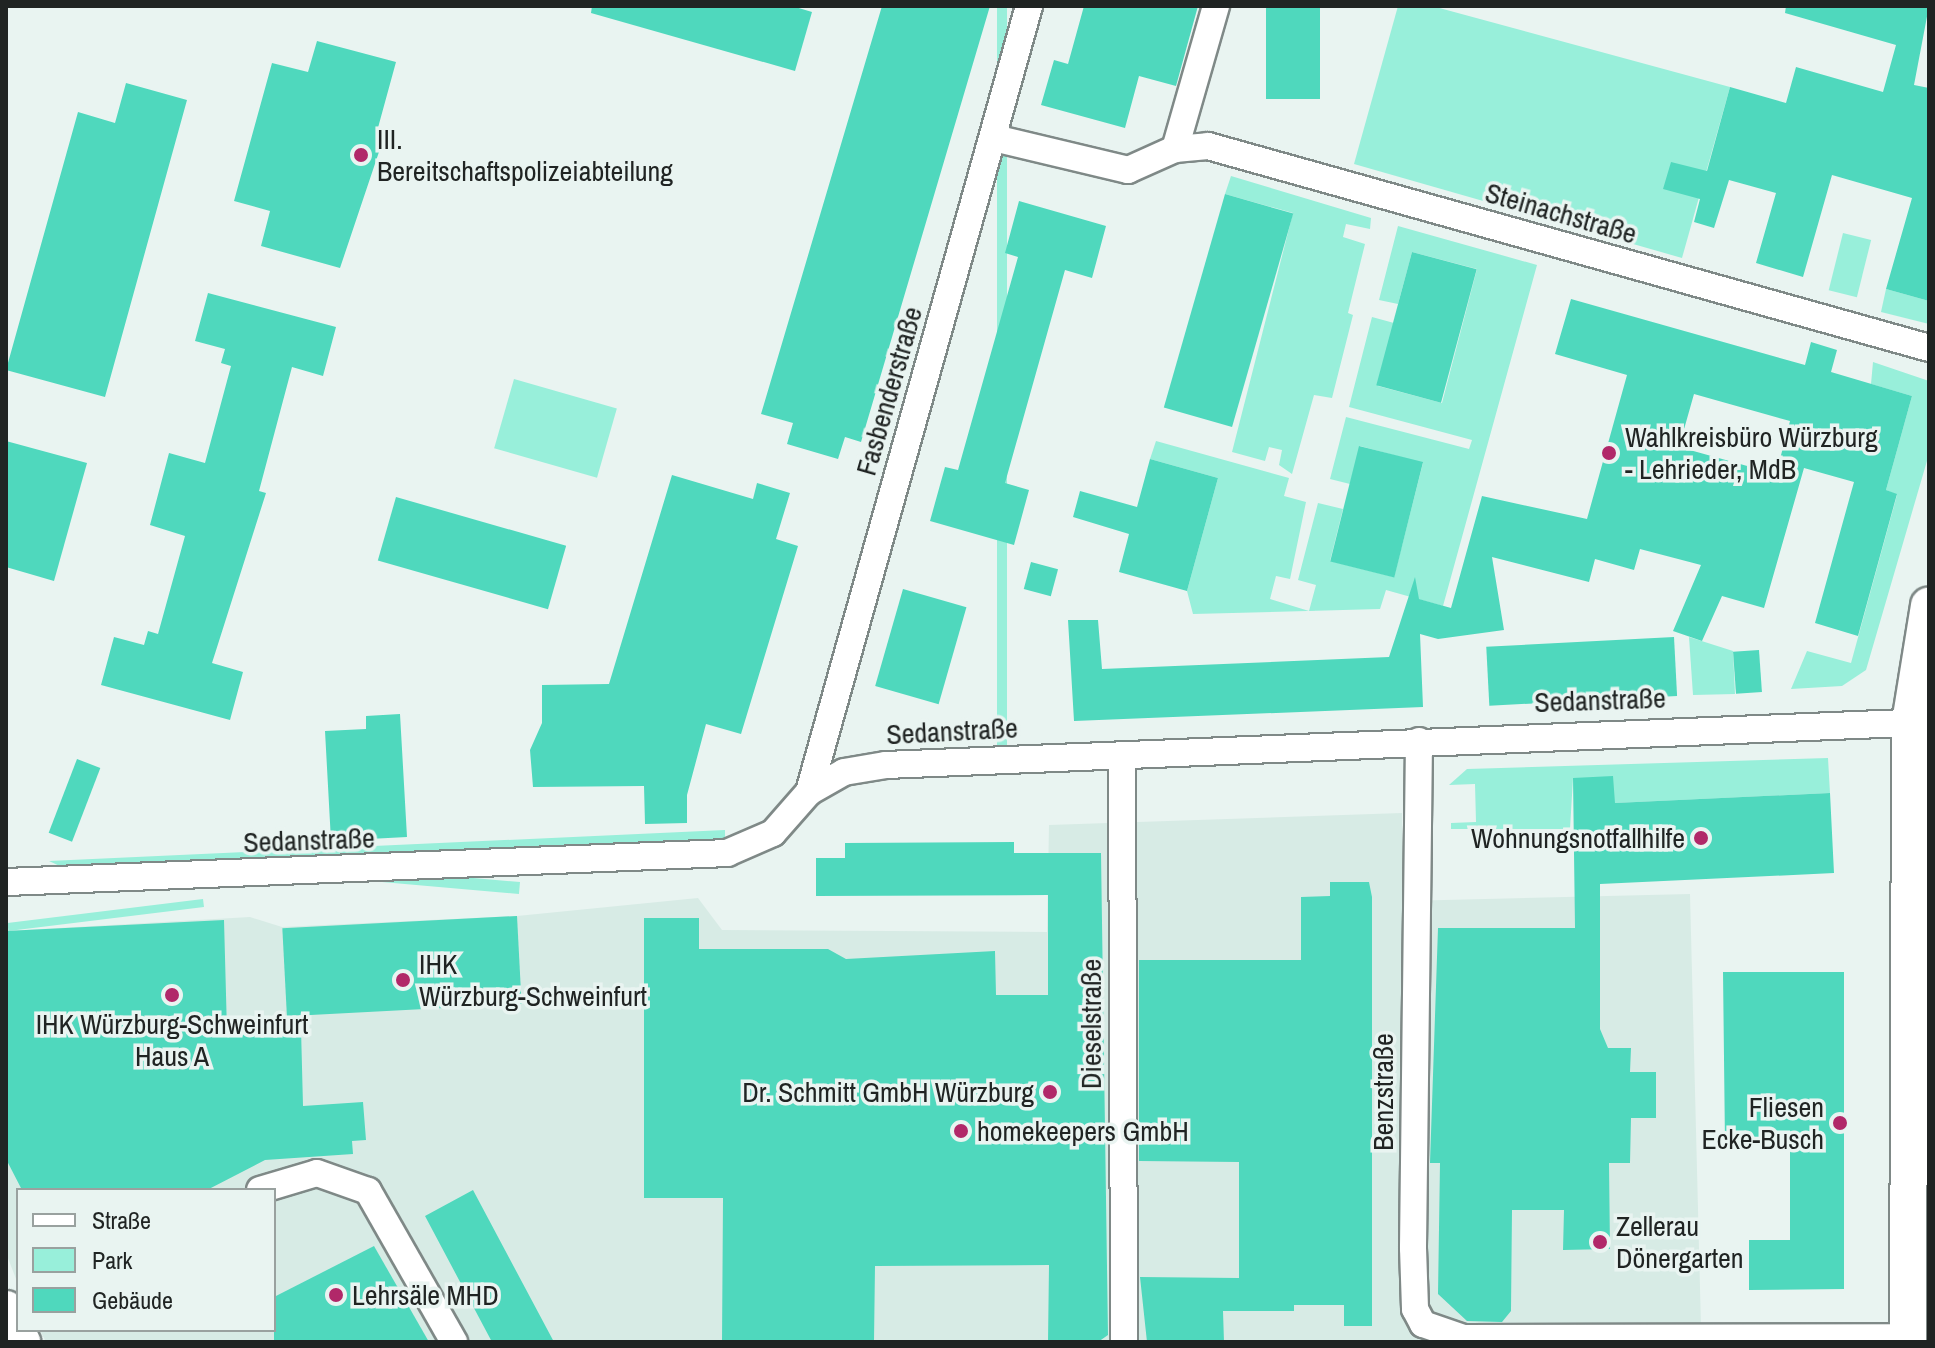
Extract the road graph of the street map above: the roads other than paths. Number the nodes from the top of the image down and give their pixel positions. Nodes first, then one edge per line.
1 (1029, 6) edge
2 (1216, 6) edge
3 (994, 138) junction
4 (1175, 149) junction
5 (1929, 348) edge
6 (1929, 606) edge
7 (1919, 722) edge
8 (1419, 741) junction
9 (1122, 755) junction
10 (809, 792) junction
11 (6, 882) edge
12 (267, 1188) edge
13 (1908, 1340) edge
14 (1538, 1341) edge
15 (454, 1342) edge
16 (1124, 1342) edge

1 - 3 street, Fasbenderstraße
2 - 4 street
3 - 4 street, Steinachstraße
3 - 10 street, Fasbenderstraße
4 - 5 street, Steinachstraße
6 - 7 street
7 - 8 street, Sedanstraße
7 - 13 street
8 - 9 street, Sedanstraße
8 - 14 street, Benzstraße
9 - 10 street, Sedanstraße
9 - 16 street, Dieselstraße
10 - 11 street, Sedanstraße
12 - 15 street
13 - 14 street, Benzstraße

